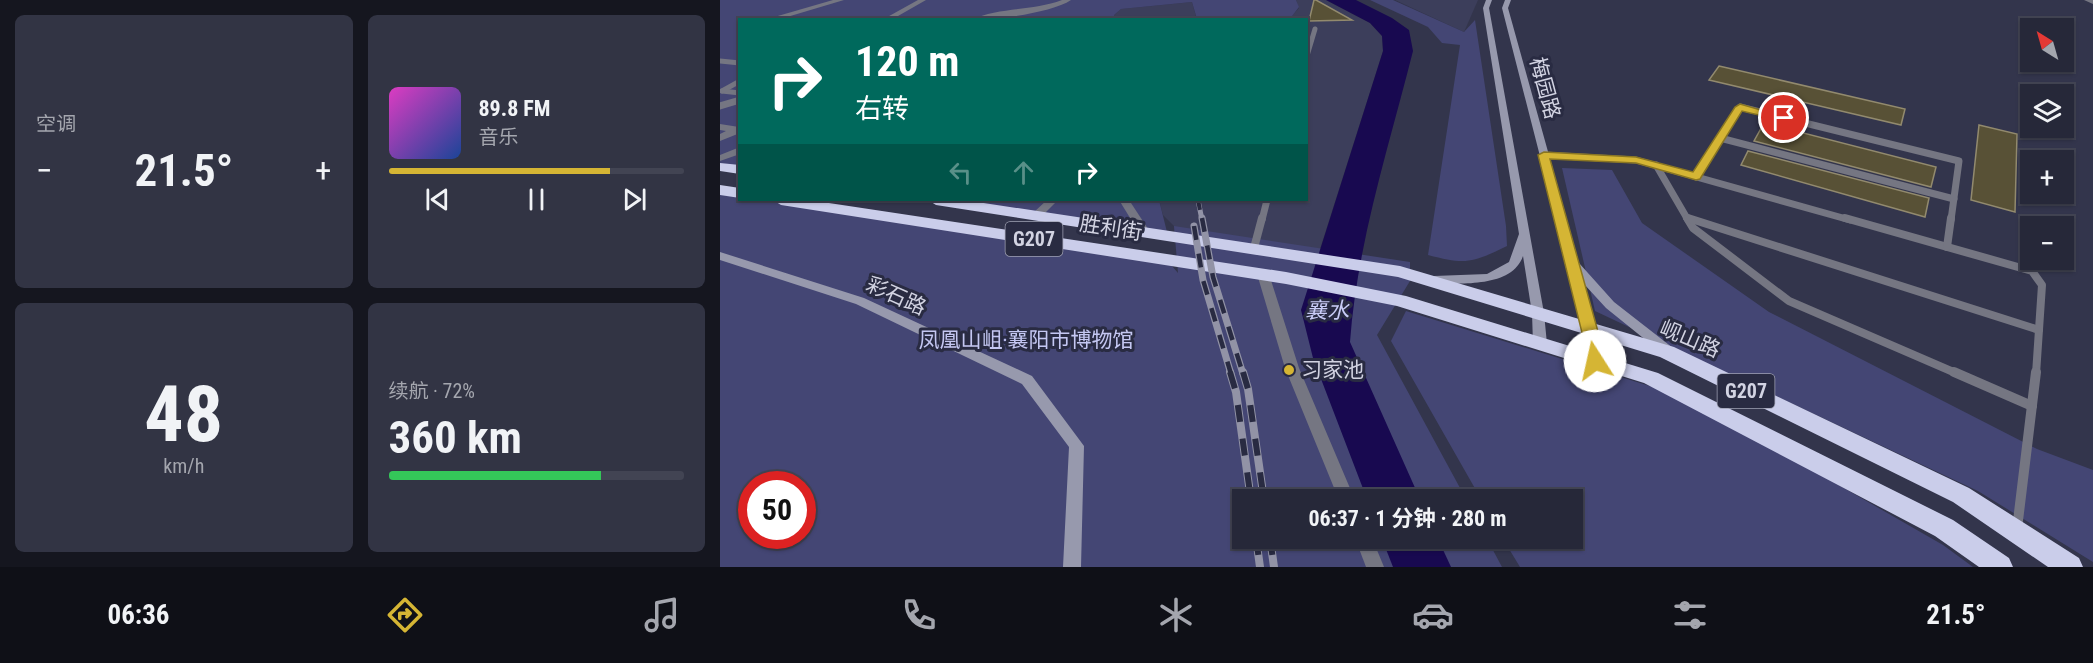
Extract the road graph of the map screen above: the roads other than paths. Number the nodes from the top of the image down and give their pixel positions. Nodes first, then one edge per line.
1 (841, 0) edge
2 (923, 0) edge
3 (1068, 0) edge
4 (1489, 0) edge
5 (1508, 0) edge
6 (2087, 0) edge
7 (2093, 2) edge
8 (774, 18) edge
9 (889, 18) edge
10 (981, 18) edge
11 (1315, 29) dead end
12 (1308, 52) edge
13 (720, 61) edge
14 (738, 63) edge
15 (738, 82) edge
16 (721, 91) edge
17 (738, 93) edge
18 (738, 101) edge
19 (738, 106) edge
20 (720, 107) edge
21 (720, 127) edge
22 (738, 129) edge
23 (720, 138) edge
24 (1720, 138) junction
25 (738, 151) edge
26 (1544, 155) junction
27 (720, 159) edge
28 (1656, 165) junction
29 (720, 167) edge
30 (738, 170) edge
31 (1696, 177) junction
32 (720, 190) edge
33 (738, 193) edge
34 (1954, 199) junction
35 (788, 201) edge
36 (943, 201) edge
37 (1052, 201) edge
38 (1125, 201) edge
39 (1267, 201) edge
40 (1037, 215) junction
41 (1687, 218) junction
42 (1144, 232) junction
43 (1524, 234) junction
44 (1947, 247) junction
45 (1254, 248) junction
46 (720, 256) edge
47 (1573, 264) junction
48 (1398, 272) joint
49 (1263, 274) junction
50 (1427, 280) junction
51 (1538, 313) junction
52 (1590, 328) junction
53 (2039, 330) junction
54 (1540, 344) junction
55 (1676, 357) junction
56 (1595, 361) junction
57 (2032, 406) junction
58 (1342, 489) edge
59 (2016, 532) junction
60 (1368, 549) edge
61 (1072, 567) edge
62 (1375, 567) edge
63 (2000, 567) edge
64 (2070, 567) edge

1 - 8 street
2 - 9 street
3 - 10 street
4 - 43 main road, 梅园路
5 - 26 main road, 梅园路
6 - 7 street
11 - 12 lane
13 - 14 lane
15 - 16 lane
16 - 17 lane
18 - 20 lane
19 - 20 lane
21 - 22 street
22 - 23 street
24 - 31 lane
24 - 34 lane
24 - 34 lane
25 - 27 street
26 - 28 lane
26 - 47 main road, 梅园路
28 - 31 lane
28 - 41 lane
29 - 30 highway
31 - 44 lane
32 - 33 highway
34 - 44 lane
35 - 49 highway, 胜利街 / G207
36 - 40 highway, 胜利街 / G207
37 - 40 street
38 - 42 street
39 - 45 lane
40 - 42 highway, 胜利街 / G207
41 - 53 lane
41 - 57 lane
42 - 45 highway, 胜利街 / G207
43 - 50 main road
43 - 51 main road, 梅园路
44 - 53 lane
45 - 48 highway, 胜利街 / G207
46 - 61 main road, 彩石路
47 - 52 main road, 梅园路
47 - 55 main road
48 - 50 highway, 岘山路 / G207
49 - 54 highway, 胜利街 / G207
49 - 58 street
50 - 51 highway, 岘山路 / G207
51 - 52 highway, 岘山路 / G207
51 - 54 main road, 梅园路
52 - 55 highway, 岘山路 / G207
52 - 56 main road, 梅园路
53 - 57 lane
54 - 56 highway, G207
55 - 59 highway, 岘山路 / G207
56 - 63 highway, G207
57 - 59 lane
59 - 64 highway, 岘山路 / G207
60 - 62 street

